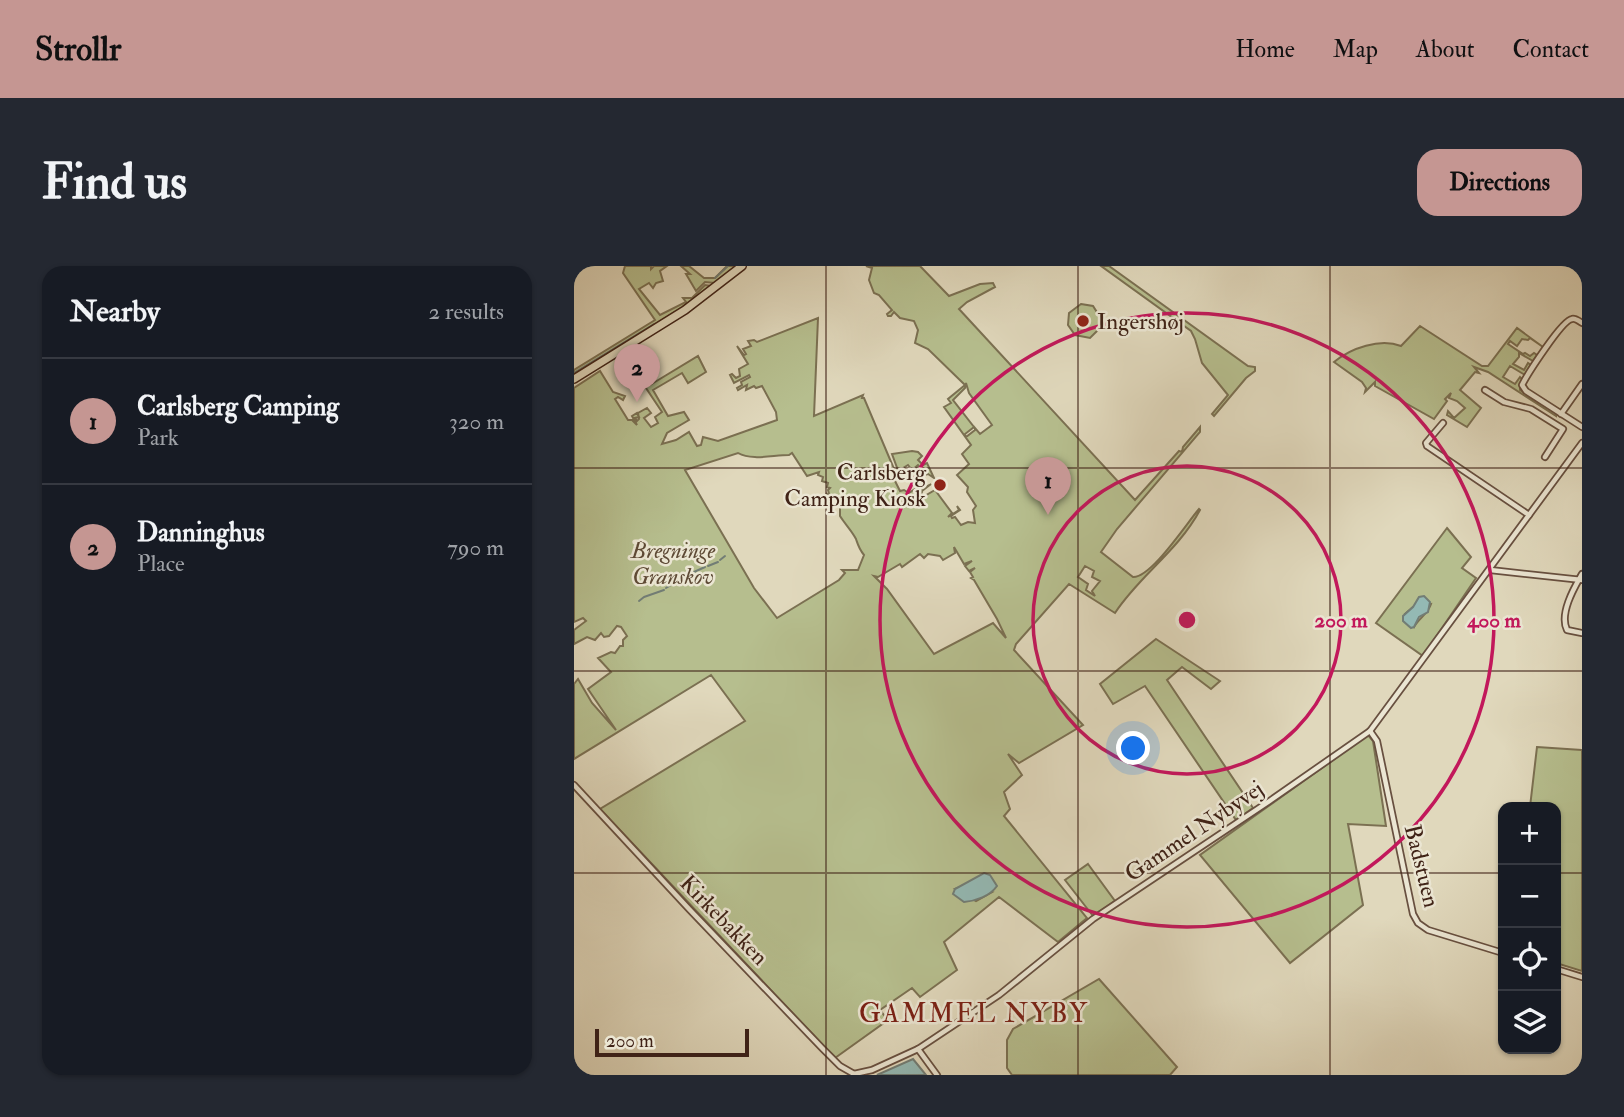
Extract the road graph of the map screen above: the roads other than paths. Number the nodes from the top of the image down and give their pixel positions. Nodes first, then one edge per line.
1 (742, 266) edge
2 (1582, 323) edge
3 (574, 379) edge
4 (1582, 384) edge
5 (1485, 390) dead end
6 (1561, 413) junction
7 (1443, 424) dead end
8 (1554, 424) junction
9 (1582, 427) edge
10 (1582, 443) edge
11 (1545, 457) dead end
12 (1529, 515) junction
13 (1490, 570) junction
14 (1582, 574) edge
15 (1580, 580) edge
16 (1582, 633) edge
17 (1370, 731) junction
18 (574, 785) edge
19 (1498, 951) edge
20 (1561, 971) edge
21 (1582, 977) edge
22 (918, 1049) junction
23 (870, 1073) edge
24 (854, 1075) edge
25 (937, 1075) edge

1 - 3 main road
2 - 6 street
4 - 6 street
5 - 8 street
6 - 8 street
6 - 9 street
7 - 12 street
8 - 11 street
10 - 12 street, Gammel Nybyvej
12 - 13 street, Gammel Nybyvej
13 - 15 street
13 - 17 street, Gammel Nybyvej
14 - 15 street
15 - 16 street
17 - 19 street, Badstuen
17 - 22 street, Gammel Nybyvej
18 - 24 street, Kirkebakken
20 - 21 street
22 - 23 street, Gammel Nybyvej
22 - 25 street
23 - 24 street, Gammel Nybyvej

